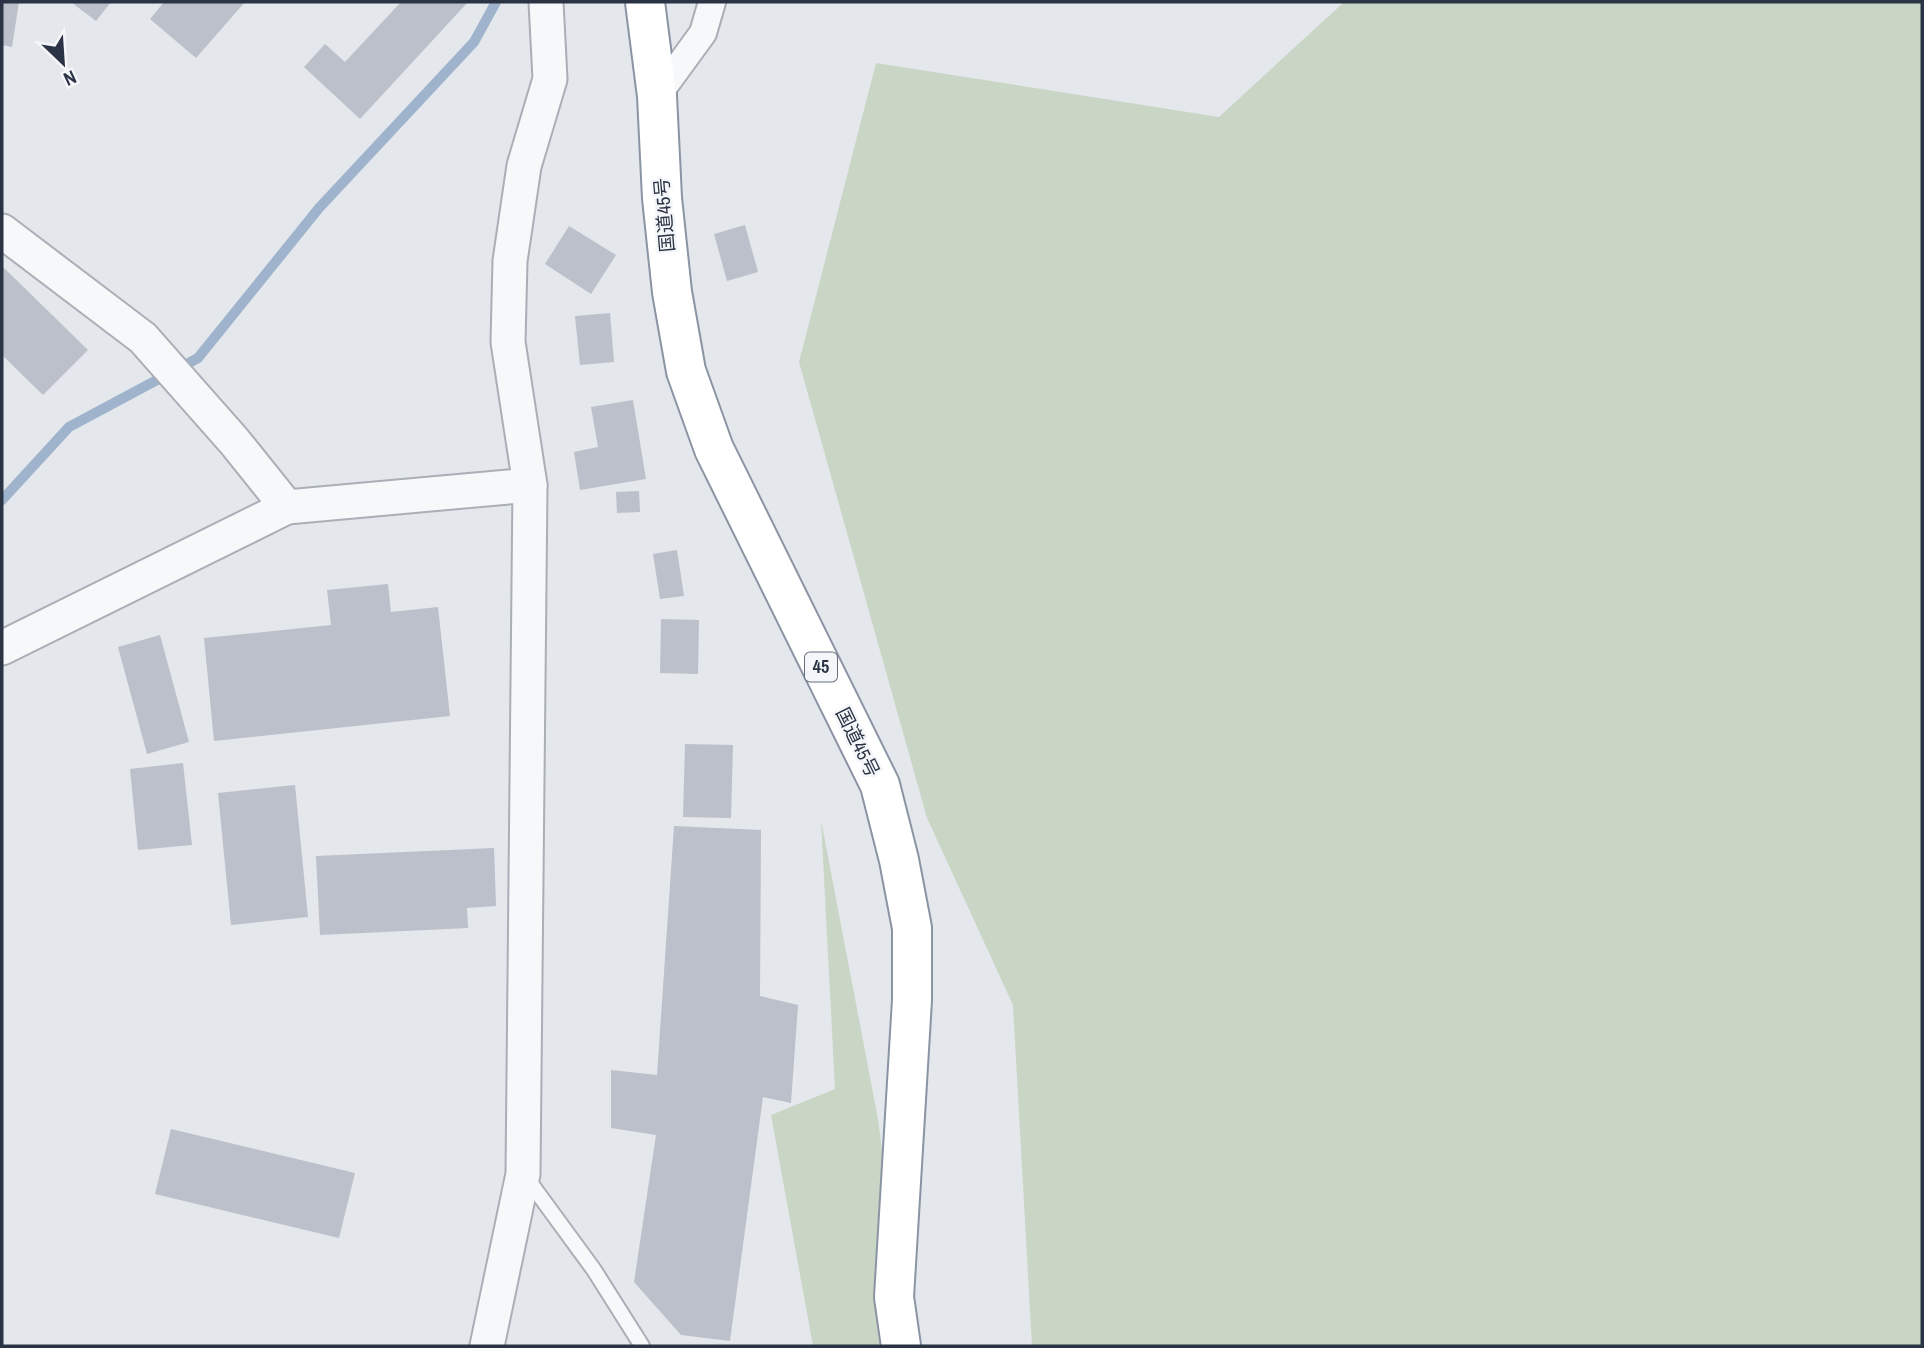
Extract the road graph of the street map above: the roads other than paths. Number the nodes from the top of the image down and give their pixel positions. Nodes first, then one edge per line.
1 (546, 2) edge
2 (645, 2) edge
3 (712, 2) edge
4 (657, 96) junction
5 (2, 231) edge
6 (530, 485) junction
7 (287, 507) junction
8 (2, 648) edge
9 (523, 1174) junction
10 (487, 1346) edge
11 (642, 1346) edge
12 (901, 1346) edge

1 - 6 street
2 - 4 highway, 国道45号 / 45
3 - 4 street
4 - 12 highway, 国道45号 / 45
5 - 7 street
6 - 7 street
6 - 9 street
7 - 8 street
9 - 10 street
9 - 11 lane

